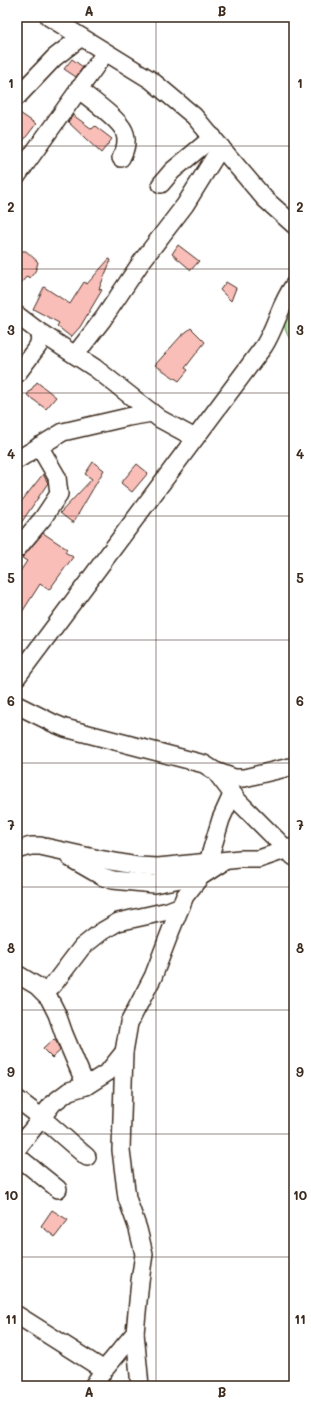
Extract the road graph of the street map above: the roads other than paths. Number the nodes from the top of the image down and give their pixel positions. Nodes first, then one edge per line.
1 (49, 17) edge
2 (81, 37) junction
3 (105, 53) junction
4 (78, 89) junction
5 (17, 97) edge
6 (217, 142) junction
7 (121, 158) dead end
8 (17, 176) edge
9 (161, 184) dead end
10 (294, 225) edge
11 (294, 285) edge
12 (17, 315) edge
13 (38, 331) junction
14 (75, 355) junction
15 (17, 374) edge
16 (152, 413) junction
17 (195, 438) junction
18 (39, 446) junction
19 (17, 460) edge
20 (17, 549) edge
21 (17, 677) edge
22 (17, 704) edge
23 (294, 766) edge
24 (215, 771) junction
25 (234, 795) junction
26 (19, 850) edge
27 (292, 852) edge
28 (227, 860) junction
29 (208, 862) junction
30 (200, 878) junction
31 (181, 906) junction
32 (17, 974) edge
33 (44, 992) junction
34 (124, 1052) junction
35 (86, 1086) junction
36 (17, 1098) edge
37 (42, 1118) junction
38 (17, 1150) edge
39 (17, 1156) edge
40 (87, 1157) dead end
41 (58, 1189) dead end
42 (17, 1315) edge
43 (135, 1333) junction
44 (104, 1370) junction
45 (93, 1386) edge
46 (140, 1386) edge

1 - 2 street
2 - 3 street
2 - 5 street
3 - 4 street
3 - 6 street
4 - 7 street
4 - 8 street
6 - 9 street
6 - 10 street
6 - 14 street
11 - 17 street
12 - 13 street
13 - 14 street
13 - 15 street
14 - 16 street
16 - 17 street
16 - 18 street
17 - 21 street
18 - 19 street
18 - 20 street
22 - 24 street
23 - 24 street
24 - 25 street
25 - 27 street
25 - 29 street
26 - 29 street
26 - 30 street
27 - 28 street
28 - 29 street
28 - 30 street
30 - 31 street
31 - 33 street
31 - 34 street
32 - 33 street
33 - 35 street
34 - 35 street
34 - 43 street
35 - 37 street
36 - 37 street
37 - 38 street
37 - 40 street
39 - 41 street
42 - 44 street
43 - 44 street
43 - 46 street
44 - 45 street

